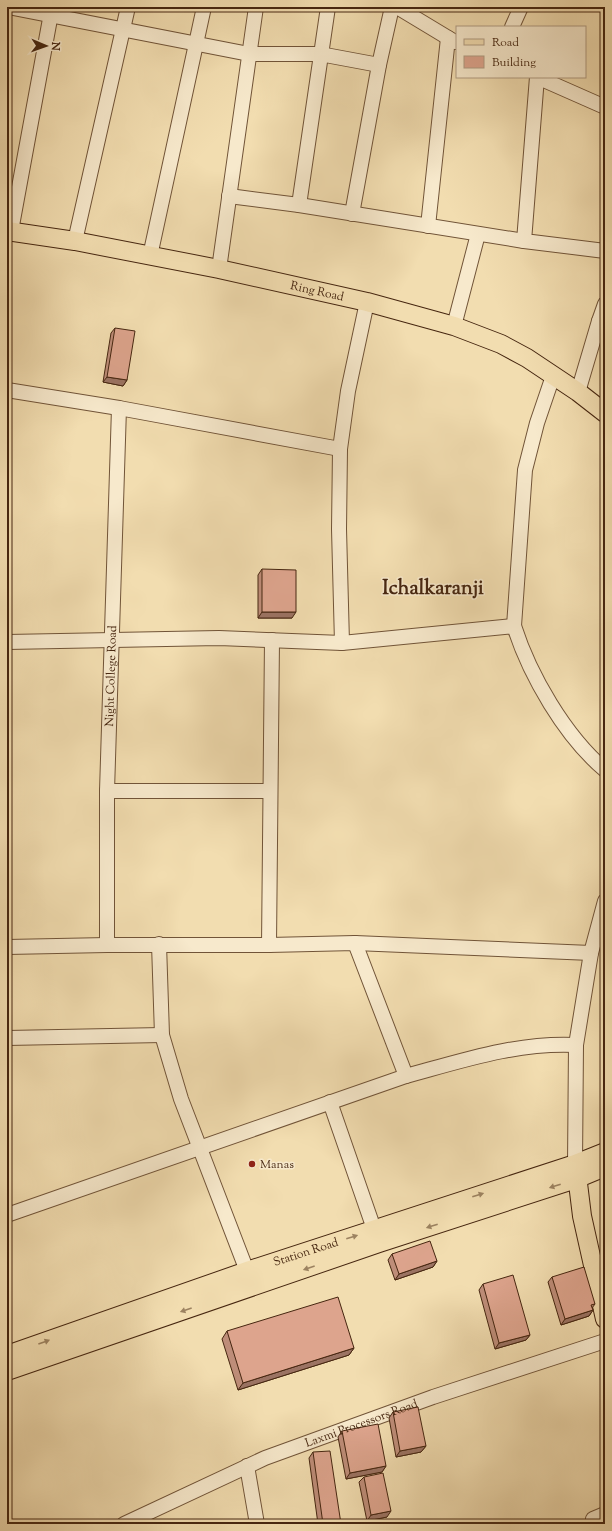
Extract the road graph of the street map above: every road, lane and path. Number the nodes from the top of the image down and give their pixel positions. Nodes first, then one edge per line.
1 (8, 7) edge
2 (128, 7) edge
3 (204, 7) edge
4 (256, 7) edge
5 (328, 7) edge
6 (392, 7) edge
7 (397, 7) edge
8 (521, 7) edge
9 (51, 11) edge
10 (512, 26) edge
11 (124, 29) junction
12 (452, 40) edge
13 (196, 44) junction
14 (249, 54) junction
15 (320, 54) junction
16 (379, 65) junction
17 (537, 78) edge
18 (539, 78) edge
19 (605, 107) edge
20 (229, 196) junction
21 (299, 205) junction
22 (352, 214) junction
23 (428, 226) junction
24 (9, 231) edge
25 (478, 234) junction
26 (75, 241) junction
27 (524, 241) junction
28 (605, 251) edge
29 (150, 256) junction
30 (219, 269) junction
31 (367, 302) junction
32 (605, 304) edge
33 (602, 322) edge
34 (454, 326) junction
35 (553, 376) junction
36 (7, 390) edge
37 (578, 392) junction
38 (119, 408) junction
39 (605, 413) edge
40 (340, 449) junction
41 (514, 626) junction
42 (112, 640) junction
43 (272, 640) junction
44 (7, 642) edge
45 (342, 643) junction
46 (605, 770) edge
47 (107, 791) junction
48 (270, 791) junction
49 (605, 901) edge
50 (355, 943) junction
51 (159, 944) junction
52 (106, 945) junction
53 (269, 945) junction
54 (7, 947) edge
55 (591, 953) junction
56 (162, 1035) junction
57 (7, 1038) edge
58 (576, 1045) junction
59 (406, 1076) junction
60 (330, 1102) junction
61 (200, 1149) junction
62 (605, 1152) edge
63 (605, 1168) edge
64 (576, 1171) junction
65 (7, 1215) edge
66 (374, 1229) junction
67 (247, 1271) junction
68 (605, 1319) edge
69 (605, 1340) edge
70 (7, 1356) edge
71 (7, 1371) edge
72 (247, 1466) junction
73 (605, 1514) edge
74 (124, 1524) edge
75 (257, 1524) edge
76 (595, 1524) edge

1 - 9 street
2 - 11 street
3 - 13 street
4 - 14 street
5 - 15 street
6 - 16 street
7 - 12 street
8 - 10 street
9 - 11 street
9 - 24 street
11 - 13 street
11 - 26 street
12 - 23 street
13 - 14 street
13 - 29 street
14 - 15 street
14 - 20 street
15 - 16 street
15 - 21 street
16 - 22 street
17 - 27 street
18 - 19 street
20 - 21 street
20 - 30 street
21 - 22 street
22 - 23 street
23 - 25 street
24 - 26 main road, Ring Road
25 - 27 street
25 - 34 street
26 - 29 main road, Ring Road
27 - 28 street
29 - 30 main road, Ring Road
30 - 31 main road, Ring Road
31 - 34 main road, Ring Road
31 - 40 street
32 - 33 street
33 - 37 street
34 - 35 main road, Ring Road
35 - 37 main road, Ring Road
35 - 41 street
36 - 38 street
37 - 39 main road, Ring Road
38 - 40 street
38 - 42 street, Night College Road
40 - 45 street
41 - 45 street
41 - 46 street
42 - 43 street
42 - 44 street
42 - 47 street, Night College Road
43 - 45 street
43 - 48 street
47 - 48 street
47 - 52 street, Night College Road
48 - 53 street
49 - 55 street
50 - 53 street
50 - 55 street
50 - 59 street
51 - 52 street
51 - 53 street
51 - 56 street
52 - 54 street
55 - 58 street
56 - 57 street
56 - 61 street
58 - 59 street
58 - 64 street
59 - 60 street
60 - 61 street
60 - 66 street
61 - 65 street
61 - 67 street
62 - 64 main road, Station Road
63 - 64 main road, Station Road
66 -> 64 main road, Station Road
64 - 68 main road
64 -> 71 main road, Station Road
67 -> 66 main road, Station Road
70 -> 67 main road, Station Road
69 - 72 street, Laxmi Processors Road
72 - 74 street, Laxmi Processors Road
72 - 75 street
73 - 76 street

